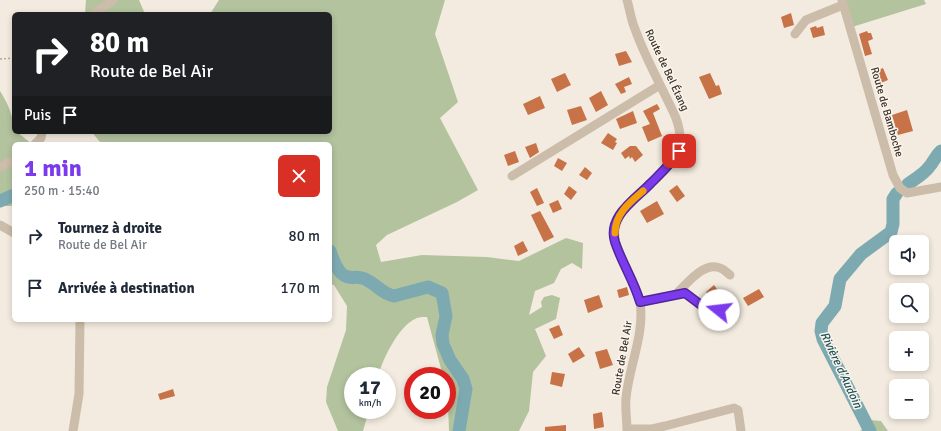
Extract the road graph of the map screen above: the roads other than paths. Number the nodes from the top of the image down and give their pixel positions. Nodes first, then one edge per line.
1 (113, 0) edge
2 (627, 0) edge
3 (843, 2) edge
4 (96, 12) edge
5 (795, 34) dead end
6 (660, 85) junction
7 (679, 151) joint
8 (12, 161) edge
9 (0, 167) edge
10 (512, 176) dead end
11 (941, 187) edge
12 (0, 225) edge
13 (12, 231) edge
14 (730, 275) dead end
15 (677, 293) junction
16 (640, 302) junction
17 (719, 310) dead end
18 (80, 322) edge
19 (627, 430) edge
20 (73, 431) edge
21 (741, 431) edge

1 - 4 street
2 - 6 street, Route de Bel Étang
3 - 5 street
3 - 11 street, Route de Bamboche
6 - 7 street, Route de Bel Étang
6 - 10 street
7 - 16 street, Route de Bel Air
8 - 9 street
12 - 13 street
14 - 15 street
15 - 16 street
15 - 17 street
16 - 19 street, Route de Bel Air
18 - 20 street
19 - 21 street

